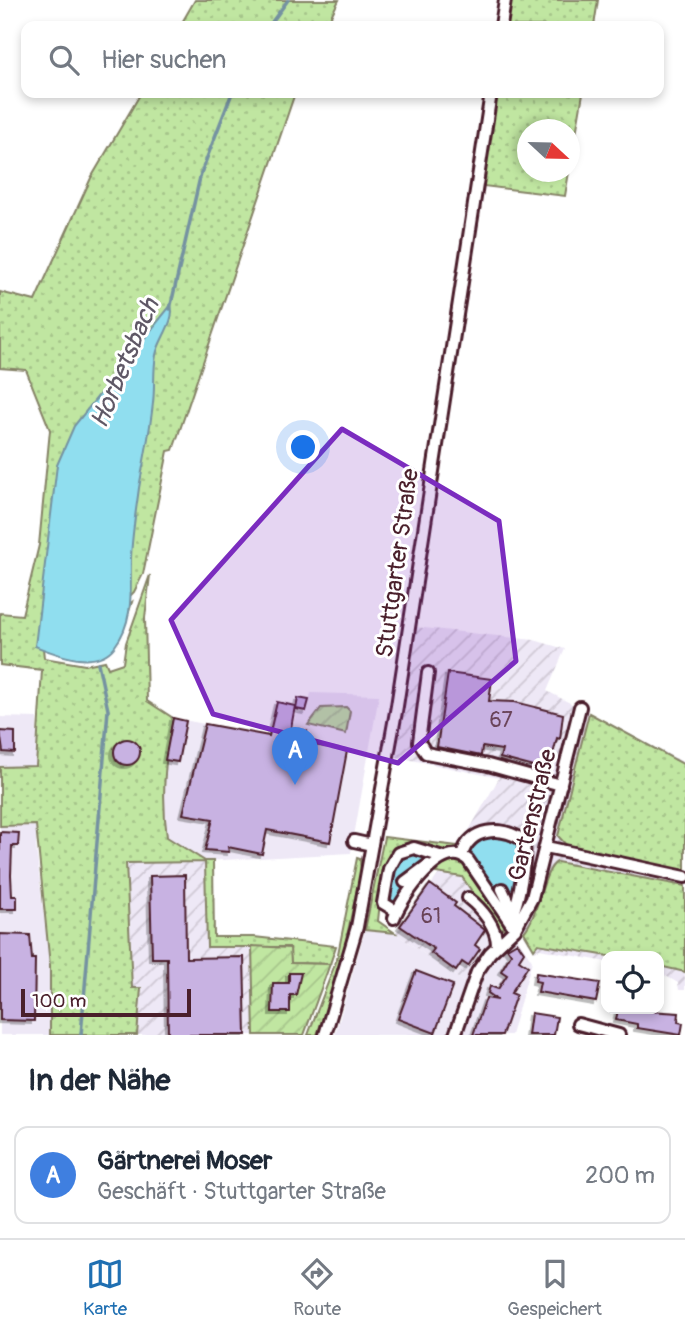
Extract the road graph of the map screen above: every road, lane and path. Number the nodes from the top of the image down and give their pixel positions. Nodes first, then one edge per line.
1 (505, 0) edge
2 (502, 21) edge
3 (490, 98) edge
4 (428, 673) dead end
5 (580, 707) dead end
6 (561, 785) junction
7 (354, 841) dead end
8 (372, 845) junction
9 (546, 847) junction
10 (462, 855) junction
11 (438, 860) junction
12 (685, 877) edge
13 (404, 882) dead end
14 (502, 889) dead end
15 (468, 898) dead end
16 (513, 921) junction
17 (497, 945) junction
18 (579, 1024) dead end
19 (325, 1035) edge
20 (454, 1035) edge
21 (619, 1035) edge

1 - 2 street
3 - 8 street, Stuttgarter Straße
4 - 6 street
5 - 6 street, Gartenstraße
6 - 9 street, Gartenstraße
7 - 8 street
8 - 19 street, Stuttgarter Straße
9 - 12 street
9 - 16 street, Gartenstraße
10 - 11 street
10 - 16 street, Gartenstraße
10 - 16 street
11 - 11 street
11 - 13 street
14 - 16 street
15 - 17 street
16 - 17 street, Gartenstraße
17 - 20 street, Gartenstraße
18 - 21 street

